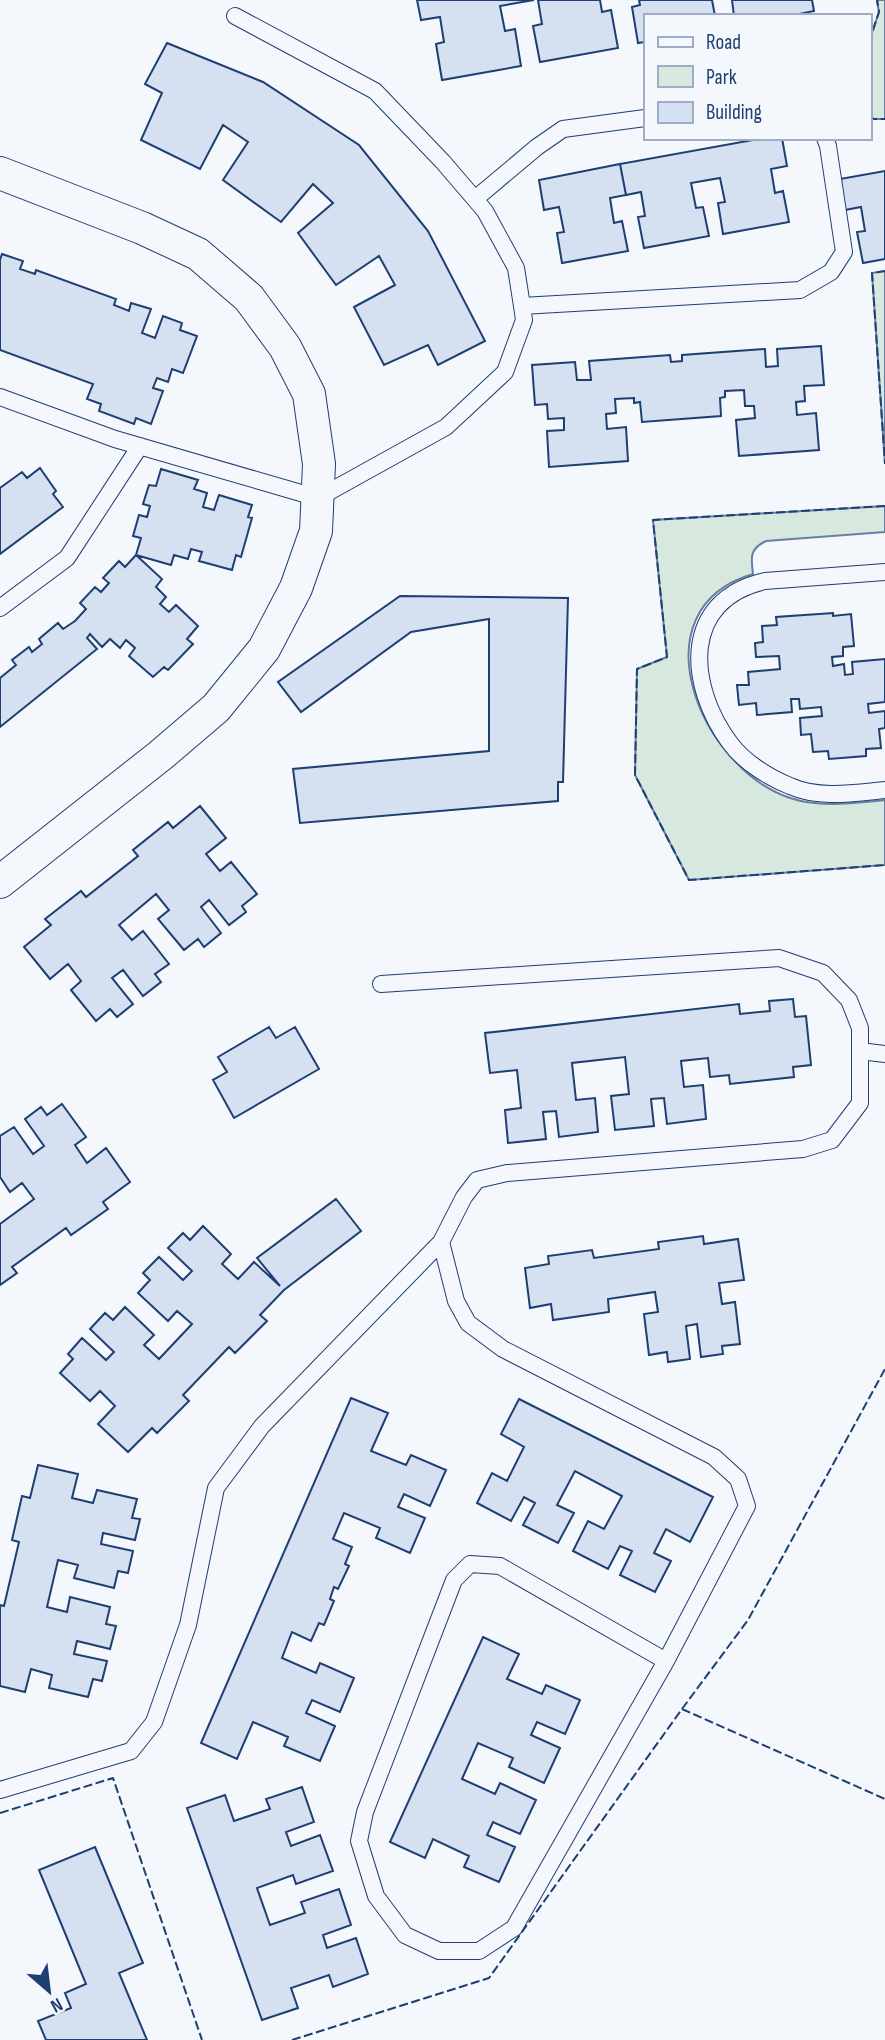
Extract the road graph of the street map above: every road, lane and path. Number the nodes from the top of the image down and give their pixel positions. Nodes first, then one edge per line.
1 (235, 16) dead end
2 (644, 118) edge
3 (826, 140) edge
4 (0, 173) edge
5 (475, 199) junction
6 (522, 306) junction
7 (0, 397) edge
8 (140, 446) junction
9 (317, 498) junction
10 (885, 572) edge
11 (0, 608) edge
12 (885, 790) edge
13 (0, 882) edge
14 (381, 984) dead end
15 (860, 1051) junction
16 (885, 1054) edge
17 (441, 1242) junction
18 (666, 1661) junction
19 (0, 1790) edge

1 - 5 lane
2 - 5 lane
3 - 6 lane
4 - 9 street
5 - 6 lane
6 - 9 lane
7 - 8 lane
8 - 9 lane
8 - 11 lane
9 - 13 street
10 - 12 lane
14 - 15 lane
15 - 16 lane
15 - 17 lane
17 - 18 lane
17 - 19 lane
18 - 18 lane

